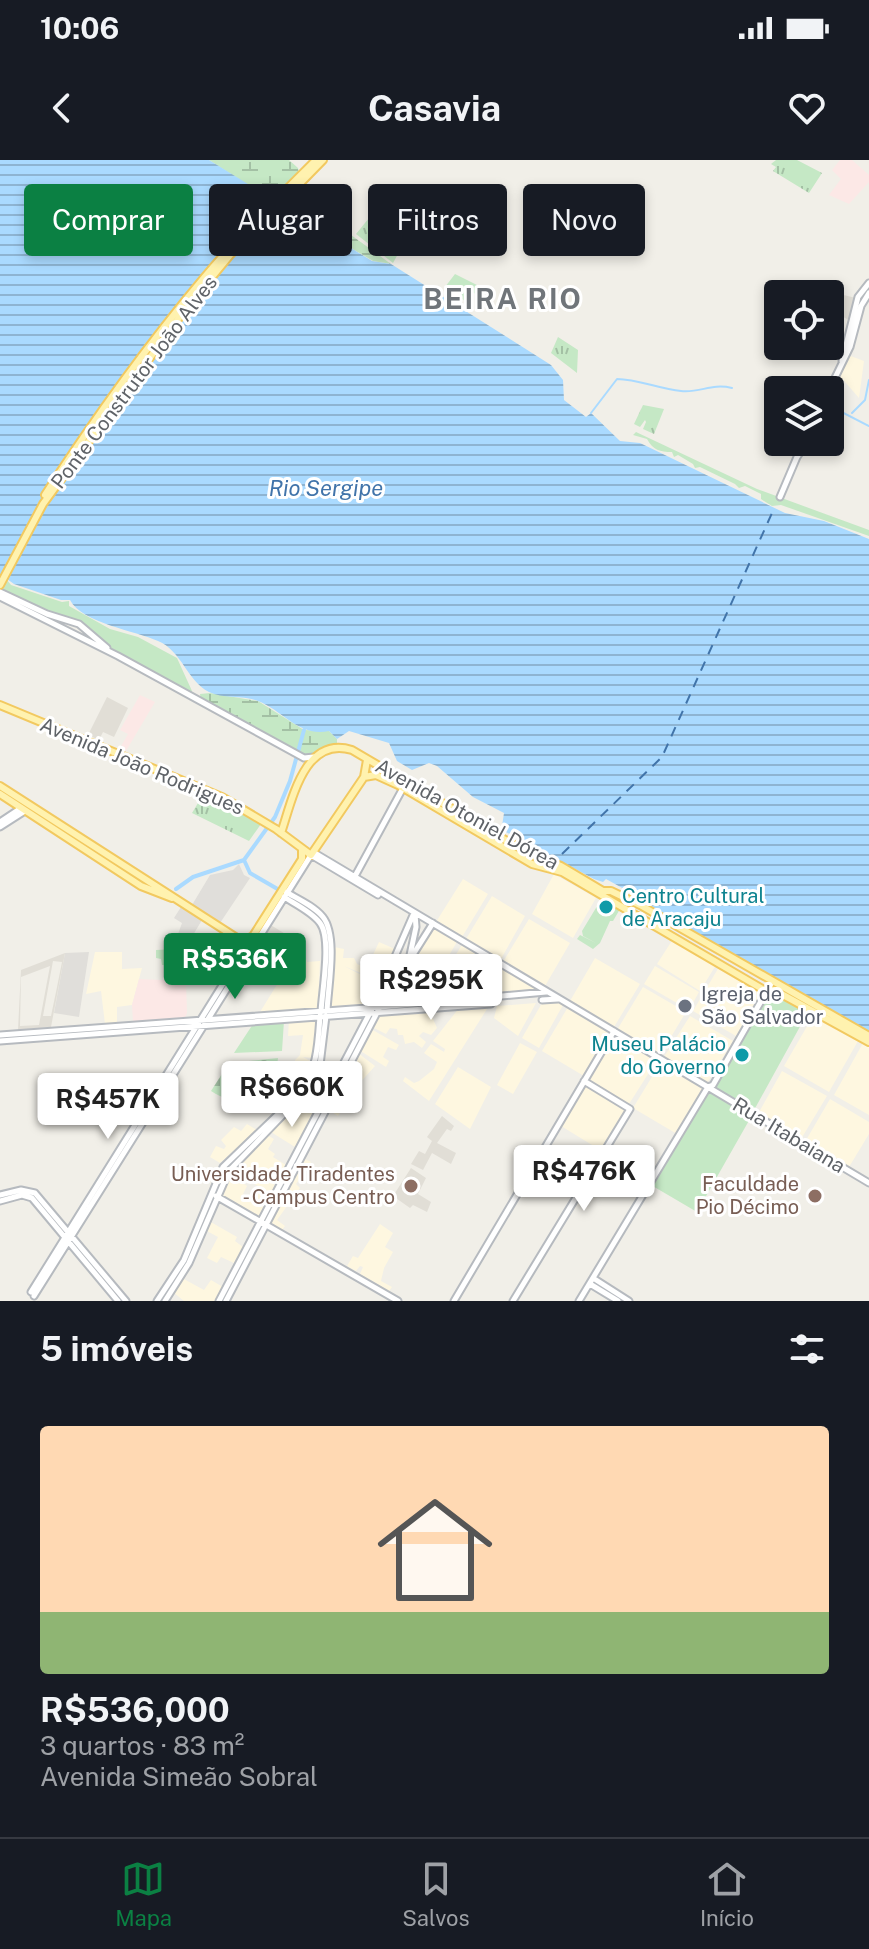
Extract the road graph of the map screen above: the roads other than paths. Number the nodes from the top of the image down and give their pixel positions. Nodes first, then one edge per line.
1 (316, 160) edge
2 (323, 160) edge
3 (869, 283) edge
4 (869, 293) edge
5 (845, 354) junction
6 (836, 376) edge
7 (798, 456) edge
8 (780, 497) dead end
9 (0, 577) edge
10 (1, 593) edge
11 (79, 624) junction
12 (73, 633) junction
13 (115, 655) junction
14 (0, 705) edge
15 (318, 756) junction
16 (367, 760) junction
17 (364, 777) junction
18 (403, 788) junction
19 (1, 789) edge
20 (23, 809) junction
21 (0, 824) edge
22 (278, 831) junction
23 (66, 834) junction
24 (302, 849) junction
25 (312, 853) junction
26 (354, 879) junction
27 (283, 893) junction
28 (602, 893) junction
29 (414, 915) junction
30 (433, 923) junction
31 (252, 937) junction
32 (240, 940) junction
33 (246, 947) junction
34 (408, 963) junction
35 (240, 966) junction
36 (772, 982) junction
37 (547, 991) junction
38 (769, 991) junction
39 (495, 998) junction
40 (559, 999) junction
41 (542, 1000) dead end
42 (375, 1010) junction
43 (324, 1014) junction
44 (201, 1023) junction
45 (614, 1031) junction
46 (869, 1036) edge
47 (0, 1038) edge
48 (869, 1042) edge
49 (584, 1081) junction
50 (708, 1087) junction
51 (869, 1183) edge
52 (216, 1196) junction
53 (0, 1198) edge
54 (263, 1223) junction
55 (68, 1237) junction
56 (591, 1282) junction
57 (32, 1294) dead end
58 (118, 1301) edge
59 (126, 1301) edge
60 (157, 1301) edge
61 (165, 1301) edge
62 (219, 1301) edge
63 (226, 1301) edge
64 (398, 1301) edge
65 (454, 1301) edge
66 (513, 1301) edge
67 (579, 1301) edge
68 (618, 1301) edge
69 (629, 1301) edge

1 - 9 main road, Ponte Construtor João Alves
2 - 10 main road, Ponte Construtor João Alves
3 - 5 main road
4 - 5 main road
5 - 6 main road
7 - 8 main road
10 - 11 main road
10 - 12 main road
11 - 12 main road
11 - 13 main road
12 - 13 main road
13 - 15 main road
14 - 22 main road, Avenida João Rodrigues
15 - 16 main road, Avenida Otoniel Dórea
15 - 22 main road
16 - 17 main road
16 - 28 main road, Avenida Otoniel Dórea
17 - 18 main road, Avenida Otoniel Dórea
17 - 25 main road
18 - 26 main road
18 - 28 main road, Avenida Otoniel Dórea
19 - 20 main road
19 - 23 main road
20 - 21 main road
20 - 23 main road
22 - 24 main road
22 - 25 main road
23 - 32 main road
24 - 25 main road
24 - 27 main road
25 - 26 main road, Rua Itabaiana
25 - 27 main road
26 - 29 main road, Rua Itabaiana
27 - 31 main road
27 - 35 main road
27 - 43 main road
28 - 36 main road
28 - 38 main road
29 - 30 main road, Rua Itabaiana
29 - 34 main road
29 - 42 main road
30 - 34 main road
30 - 37 main road, Rua Itabaiana
31 - 32 main road
31 - 33 main road
32 - 33 main road
33 - 35 main road
33 - 44 main road
34 - 42 main road
35 - 44 main road
36 - 38 main road
36 - 46 main road
37 - 39 main road
37 - 40 main road, Rua Itabaiana
38 - 48 main road
38 - 50 main road
39 - 42 main road
39 - 42 main road
40 - 41 main road
40 - 45 main road, Rua Itabaiana
42 - 43 main road
42 - 54 main road
43 - 44 main road
43 - 52 main road
43 - 60 main road
44 - 47 main road
44 - 55 main road
45 - 49 main road
45 - 50 main road, Rua Itabaiana
49 - 65 main road
49 - 66 main road
50 - 51 main road, Rua Itabaiana
50 - 56 main road
52 - 54 main road
52 - 61 main road
53 - 55 main road
54 - 62 main road
54 - 63 main road
54 - 64 main road
55 - 57 main road
55 - 58 main road
55 - 59 main road
56 - 67 main road
56 - 68 main road
56 - 69 main road

